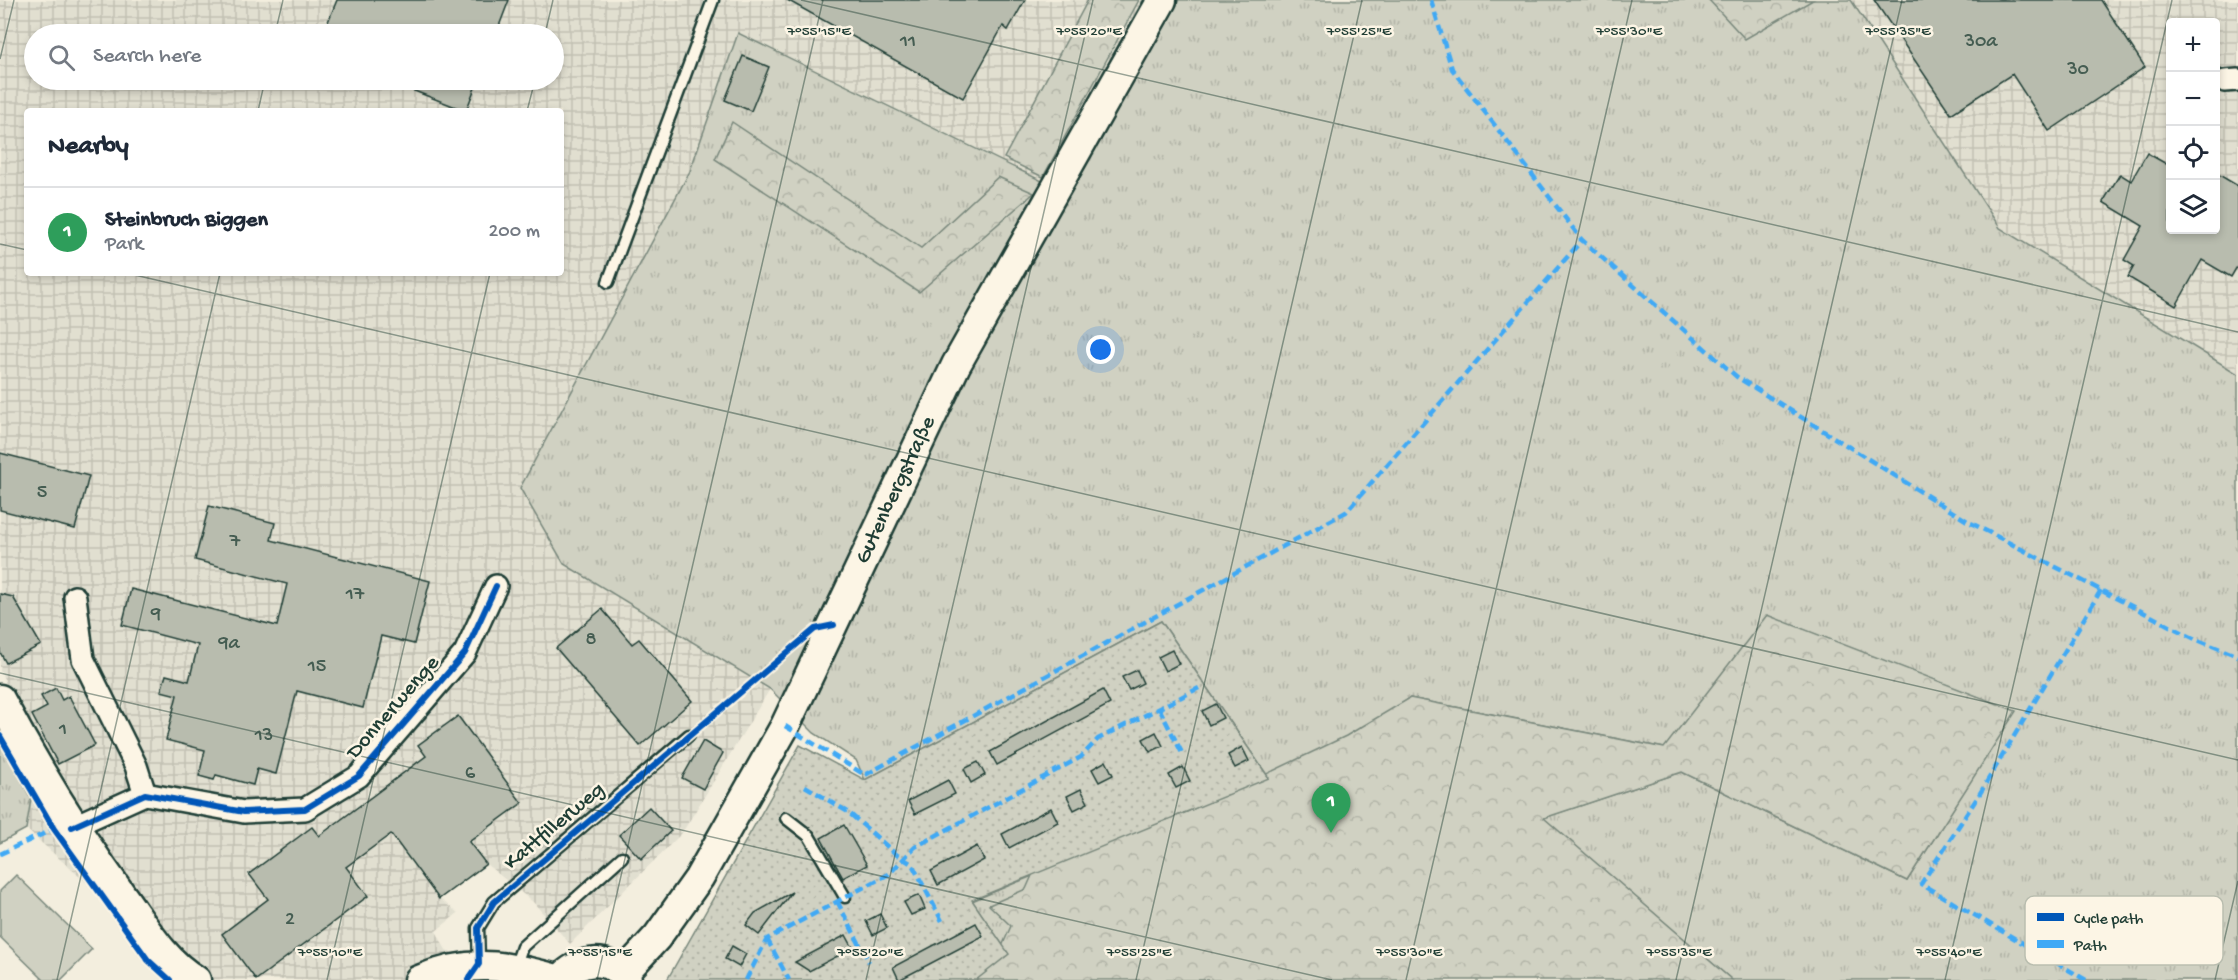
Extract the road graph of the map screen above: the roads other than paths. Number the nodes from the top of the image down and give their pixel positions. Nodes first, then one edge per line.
1 (713, 0) edge
2 (1162, 0) edge
3 (608, 282) dead end
4 (496, 586) dead end
5 (75, 597) dead end
6 (0, 699) edge
7 (689, 735) dead end
8 (145, 794) junction
9 (786, 818) dead end
10 (72, 827) junction
11 (621, 857) dead end
12 (844, 897) dead end
13 (480, 964) junction
14 (515, 967) junction
15 (625, 977) edge
16 (196, 980) edge
17 (419, 980) edge
18 (560, 980) edge

1 - 3 lane
2 - 15 main road, Gutenbergstraße
4 - 8 street, Donnerwenge
5 - 8 street
6 - 10 main road
7 - 13 lane, Kattfillerweg
8 - 10 street
9 - 12 lane
10 - 16 main road
11 - 14 lane
13 - 14 main road
13 - 17 main road
14 - 18 main road
15 - 18 main road

